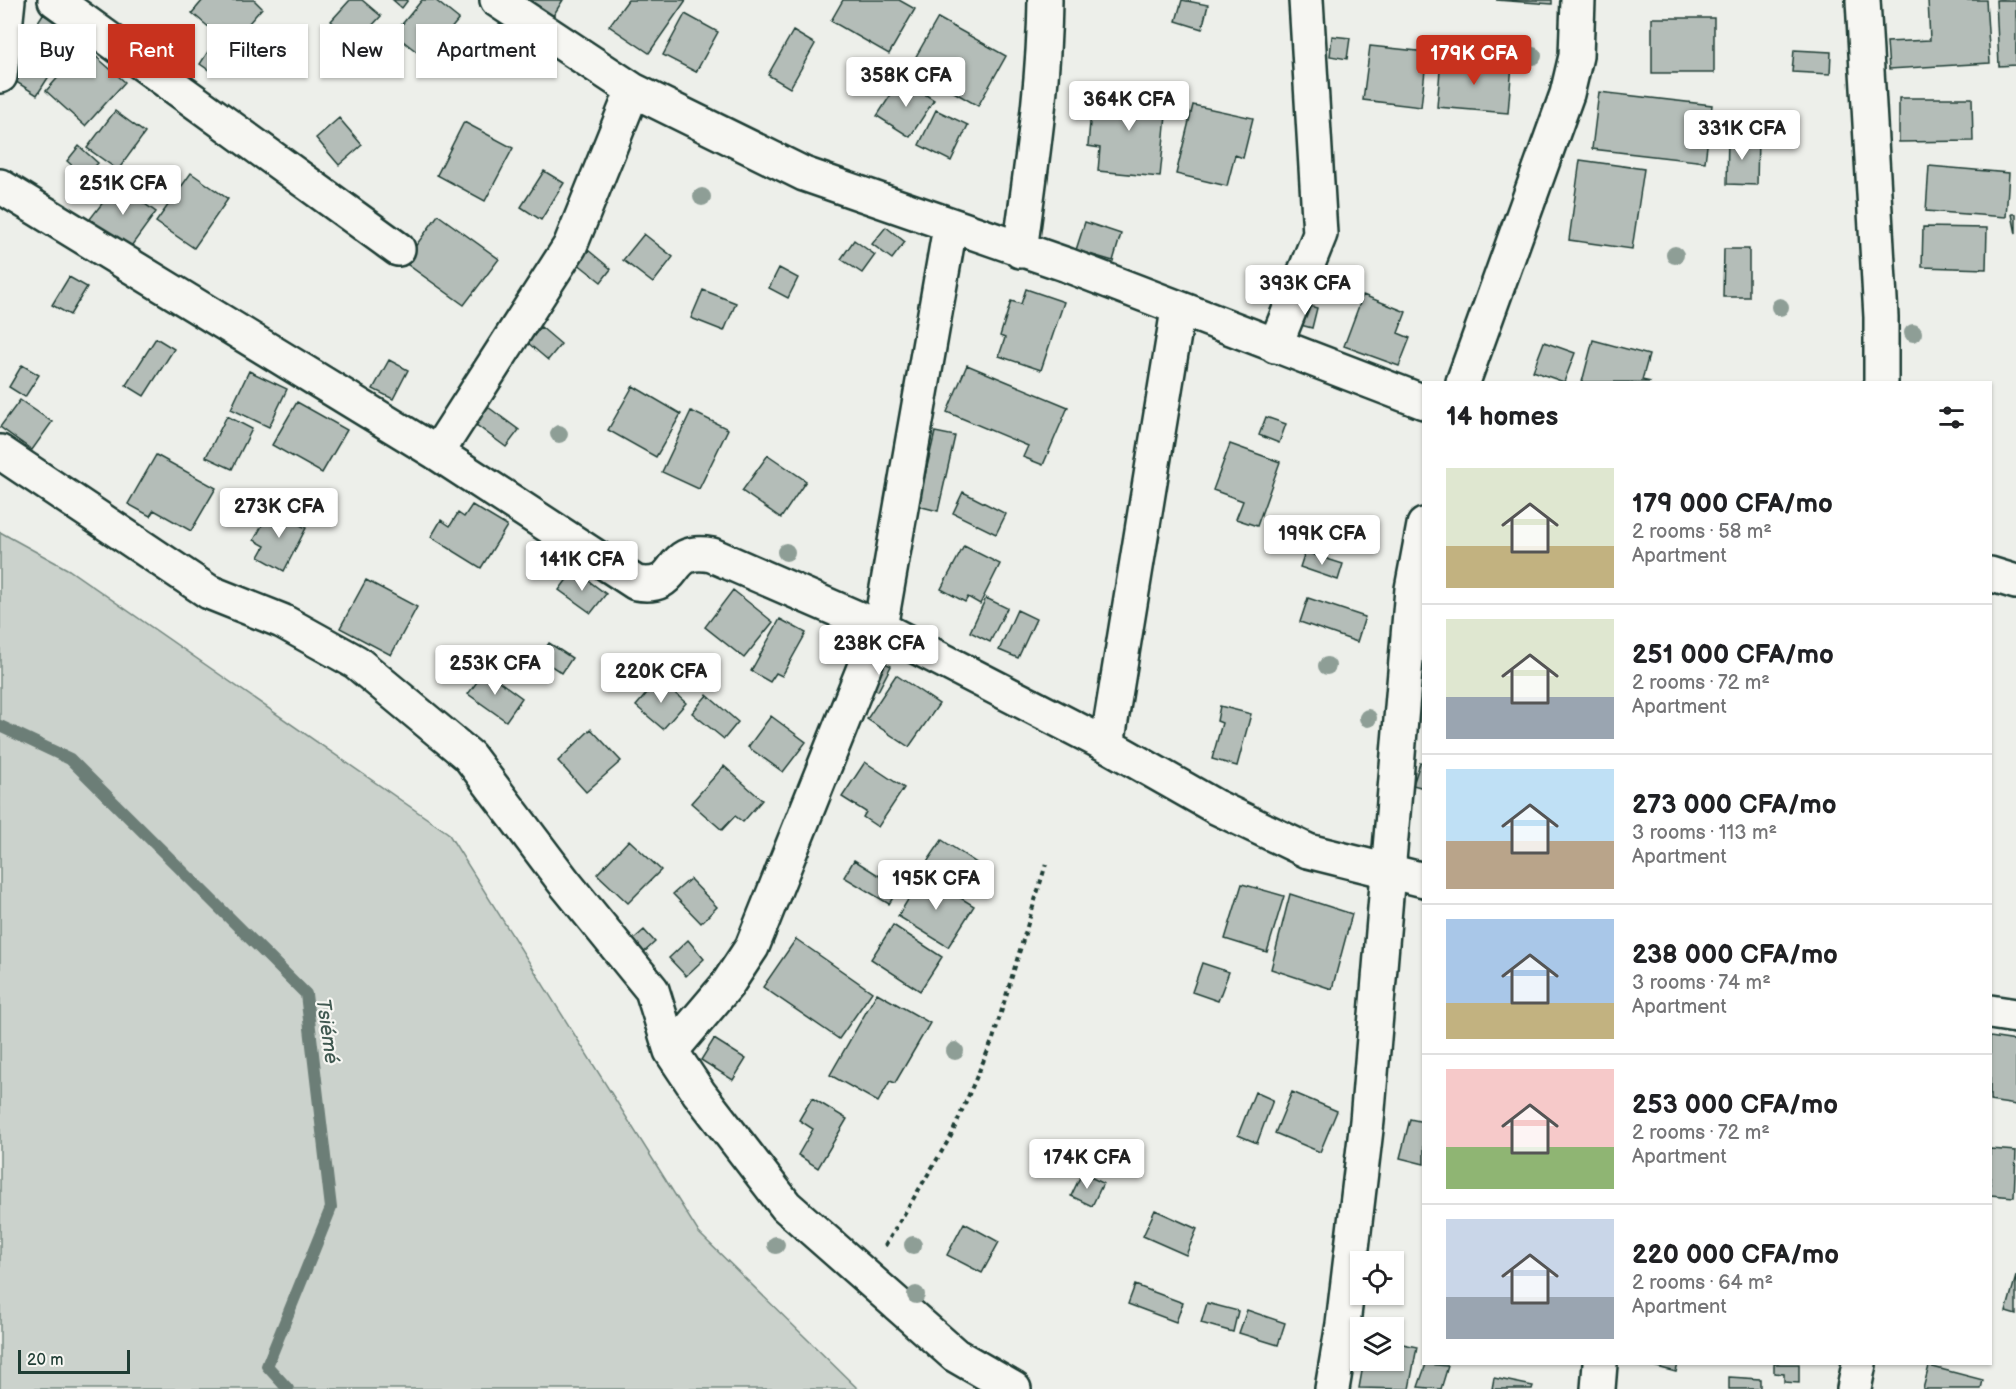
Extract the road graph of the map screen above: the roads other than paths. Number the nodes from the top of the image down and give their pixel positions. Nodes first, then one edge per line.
1 (8, 0) edge
2 (55, 0) edge
3 (497, 0) edge
4 (1045, 0) edge
5 (1306, 0) edge
6 (1578, 0) edge
7 (1863, 0) edge
8 (0, 76) edge
9 (633, 90) junction
10 (0, 186) edge
11 (950, 227) junction
12 (398, 249) dead end
13 (1020, 251) junction
14 (1178, 310) junction
15 (1275, 346) junction
16 (1462, 381) edge
17 (1881, 381) edge
18 (1422, 401) edge
19 (0, 452) edge
20 (437, 453) junction
21 (1422, 536) edge
22 (1992, 575) edge
23 (2016, 582) edge
24 (879, 628) junction
25 (1107, 745) junction
26 (1387, 871) junction
27 (1422, 880) edge
28 (1992, 1012) edge
29 (2016, 1016) edge
30 (671, 1051) junction
31 (1600, 1365) edge
32 (1859, 1365) edge
33 (1014, 1389) edge
34 (1332, 1389) edge
35 (1598, 1389) edge
36 (1854, 1389) edge

1 - 8 street
2 - 12 street
3 - 9 street
4 - 13 street
5 - 15 street
6 - 16 street
7 - 17 street
9 - 11 street
9 - 20 street
10 - 20 street
11 - 13 street
11 - 24 street
13 - 14 street
14 - 15 street
14 - 25 street
15 - 18 street
19 - 30 street
20 - 24 street
21 - 26 street
22 - 23 street
24 - 25 street
24 - 30 street
25 - 26 street
26 - 27 street
26 - 34 street
28 - 29 street
30 - 33 street
31 - 35 street
32 - 36 street

